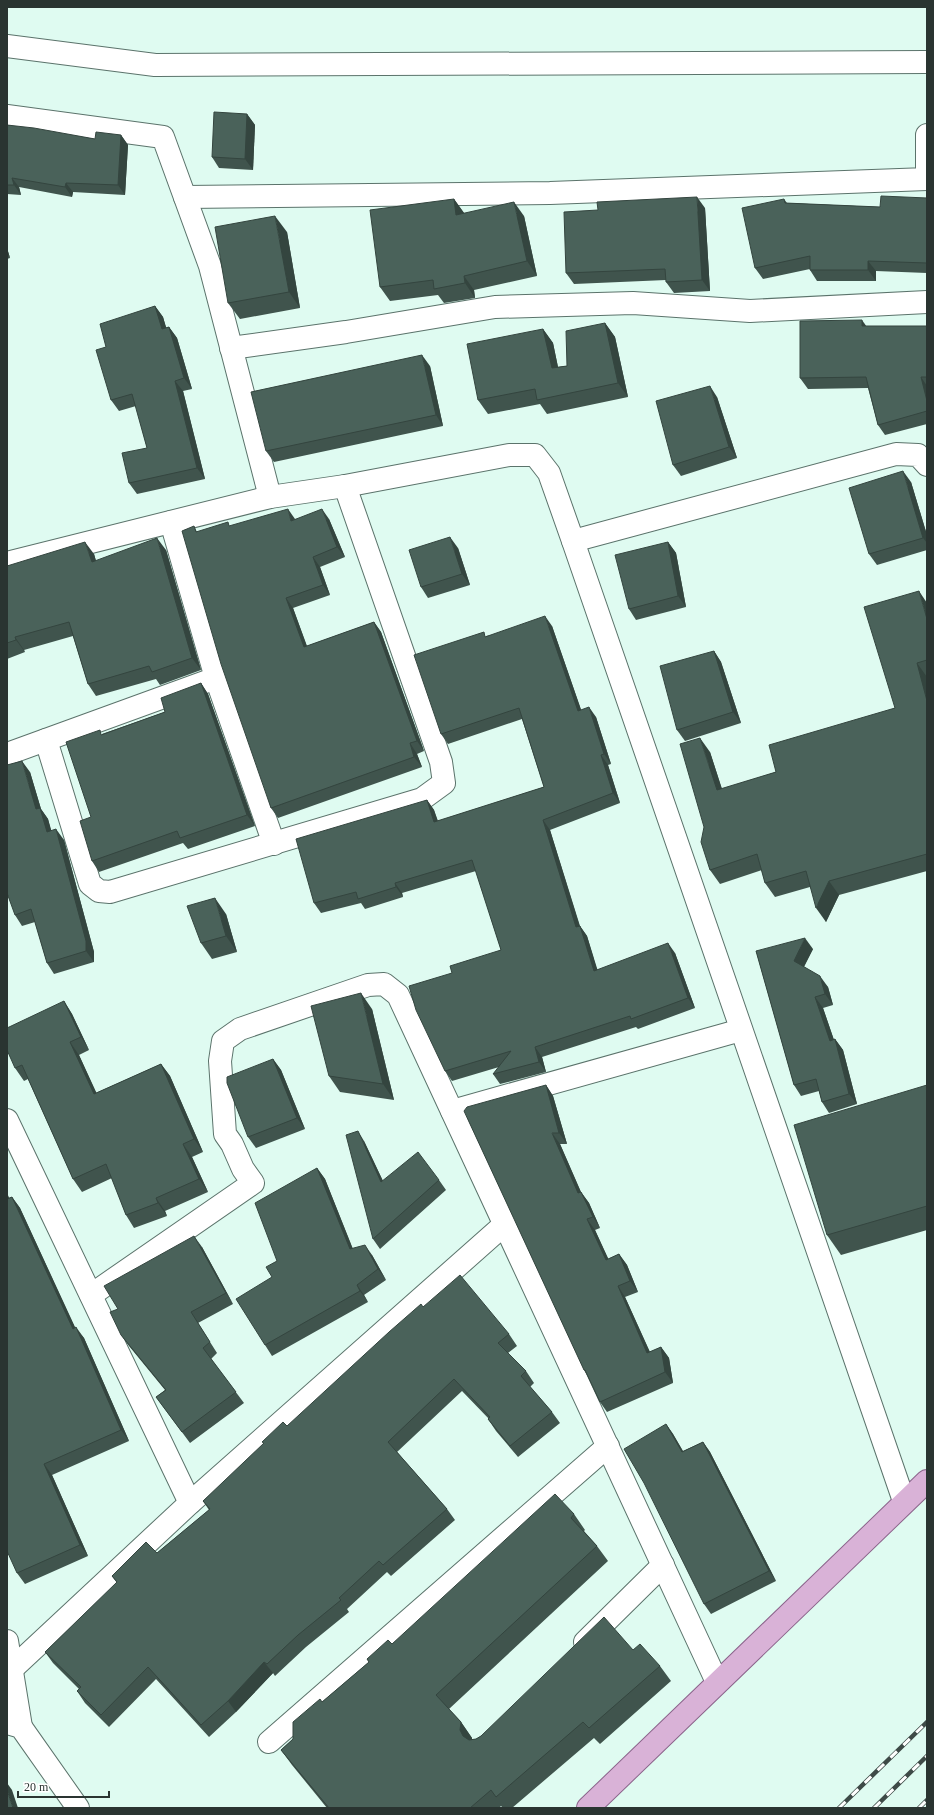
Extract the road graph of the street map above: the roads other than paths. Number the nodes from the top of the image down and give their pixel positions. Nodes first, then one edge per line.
1 (7, 46) edge
2 (927, 62) edge
3 (7, 116) edge
4 (927, 135) edge
5 (185, 197) junction
6 (927, 302) edge
7 (231, 348) junction
8 (927, 465) edge
9 (345, 486) junction
10 (270, 497) junction
11 (171, 522) junction
12 (573, 541) junction
13 (7, 563) edge
14 (216, 678) junction
15 (46, 740) junction
16 (7, 754) edge
17 (274, 844) junction
18 (741, 1030) junction
19 (452, 1111) junction
20 (7, 1120) edge
21 (802, 1133) edge
22 (780, 1140) junction
23 (505, 1224) junction
24 (91, 1294) junction
25 (608, 1446) junction
26 (927, 1481) edge
27 (904, 1501) junction
28 (190, 1502) junction
29 (663, 1565) junction
30 (7, 1642) edge
31 (573, 1654) edge
32 (12, 1669) junction
33 (717, 1682) junction
34 (14, 1725) edge
35 (269, 1742) dead end
36 (78, 1808) edge
37 (588, 1808) edge

1 - 2 street
3 - 5 street
4 - 5 street
5 - 7 street
6 - 7 street
7 - 10 street
8 - 12 street
9 - 10 street
9 - 12 street
9 - 17 street
10 - 11 street
11 - 13 street
11 - 14 street
12 - 18 street
14 - 15 street
14 - 17 street
15 - 16 street
15 - 17 street
18 - 19 street
18 - 22 street
19 - 23 street
19 - 24 street
20 - 24 street
21 - 22 street
22 - 27 street
23 - 25 street
23 - 28 street
24 - 28 street
25 - 29 street
25 - 35 street
26 - 27 main road
27 - 33 main road
28 - 32 street
29 - 31 street
29 - 33 street
30 - 32 street
32 - 34 street
33 - 37 main road
34 - 36 street

